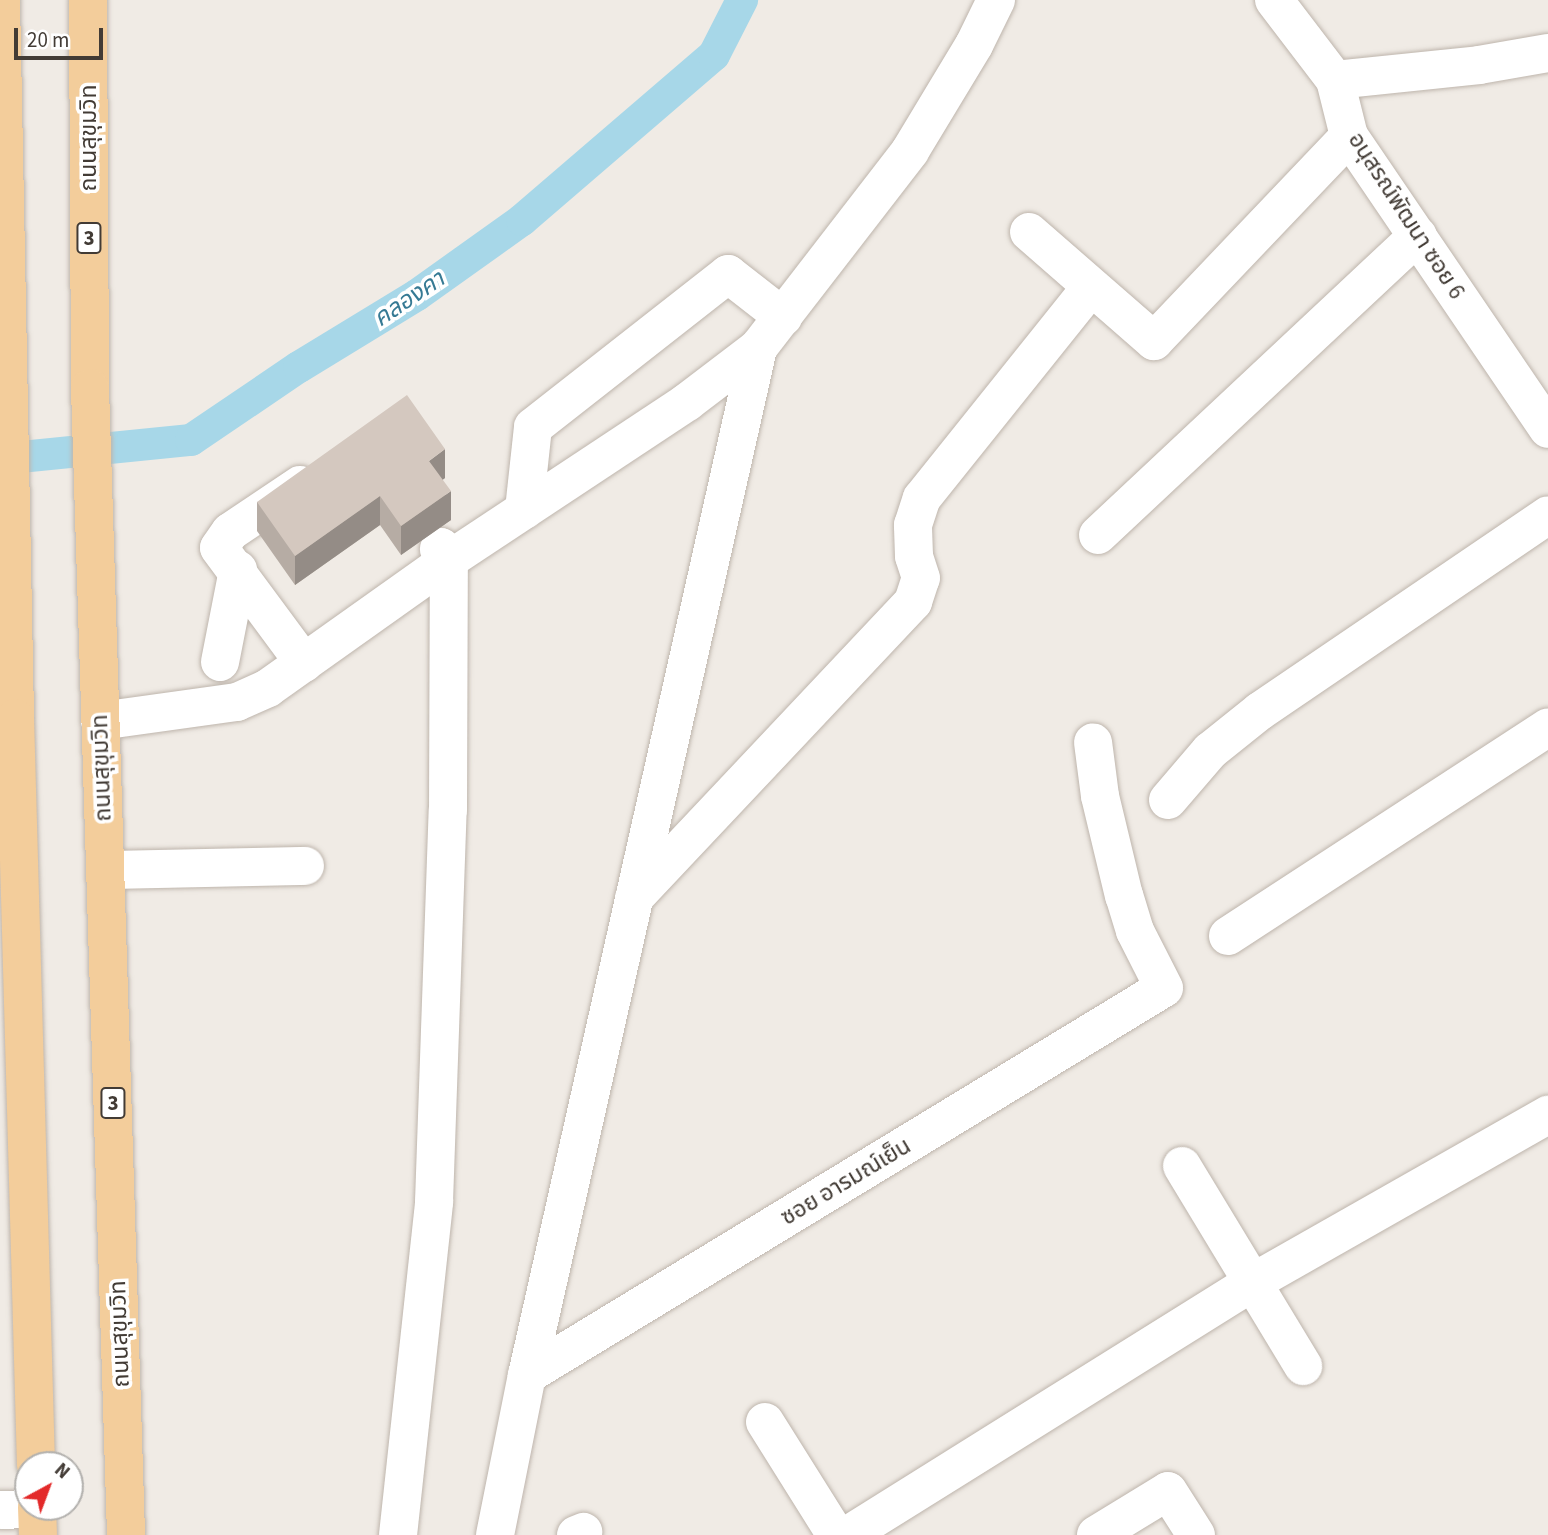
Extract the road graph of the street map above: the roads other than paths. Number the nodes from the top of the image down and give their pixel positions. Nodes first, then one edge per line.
1 (1, 0) edge
2 (88, 0) edge
3 (996, 0) edge
4 (1274, 0) edge
5 (1548, 54) edge
6 (2, 72) edge
7 (1335, 80) junction
8 (1349, 136) junction
9 (1029, 232) dead end
10 (1418, 236) junction
11 (1091, 288) junction
12 (783, 317) junction
13 (758, 348) junction
14 (1548, 429) edge
15 (331, 464) edge
16 (524, 510) junction
17 (1548, 515) edge
18 (1098, 535) dead end
19 (449, 560) junction
20 (238, 570) junction
21 (298, 655) junction
22 (220, 662) dead end
23 (10, 700) edge
24 (100, 721) junction
25 (1548, 727) edge
26 (1093, 742) dead end
27 (1168, 800) dead end
28 (305, 866) dead end
29 (106, 870) junction
30 (634, 898) junction
31 (1227, 936) dead end
32 (1548, 1115) edge
33 (1182, 1166) dead end
34 (1250, 1284) junction
35 (1303, 1366) dead end
36 (527, 1375) junction
37 (765, 1422) dead end
38 (36, 1451) edge
39 (126, 1535) edge
40 (398, 1535) edge
41 (495, 1535) edge
42 (836, 1535) edge
43 (848, 1535) edge
44 (1096, 1535) edge
45 (1196, 1535) edge

1 - 6 main road
2 - 24 main road, ถนนสุขุมวิท / 3
3 - 12 street
4 - 7 street, อนุสรณ์พัฒนา ซอย 6
5 - 7 street
6 - 23 main road
7 - 8 street, อนุสรณ์พัฒนา ซอย 6
8 - 10 street, อนุสรณ์พัฒนา ซอย 6
8 - 11 street
9 - 11 street
10 - 14 street, อนุสรณ์พัฒนา ซอย 6
10 - 18 street
11 - 30 street
12 - 13 street
12 - 16 street
13 - 16 street
13 - 30 street
15 - 20 street
16 - 19 street
17 - 27 street
19 - 21 street
19 - 40 street
20 - 21 street
20 - 22 street
21 - 24 street
23 - 38 main road
24 - 29 main road, ถนนสุขุมวิท / 3
25 - 31 street
26 - 36 street, ซอย อารมณ์เย็น
28 - 29 street
29 - 39 main road, ถนนสุขุมวิท / 3
30 - 36 street
32 - 34 street
33 - 34 street
34 - 35 street
34 - 43 street
36 - 41 street
37 - 42 street
44 - 45 street

